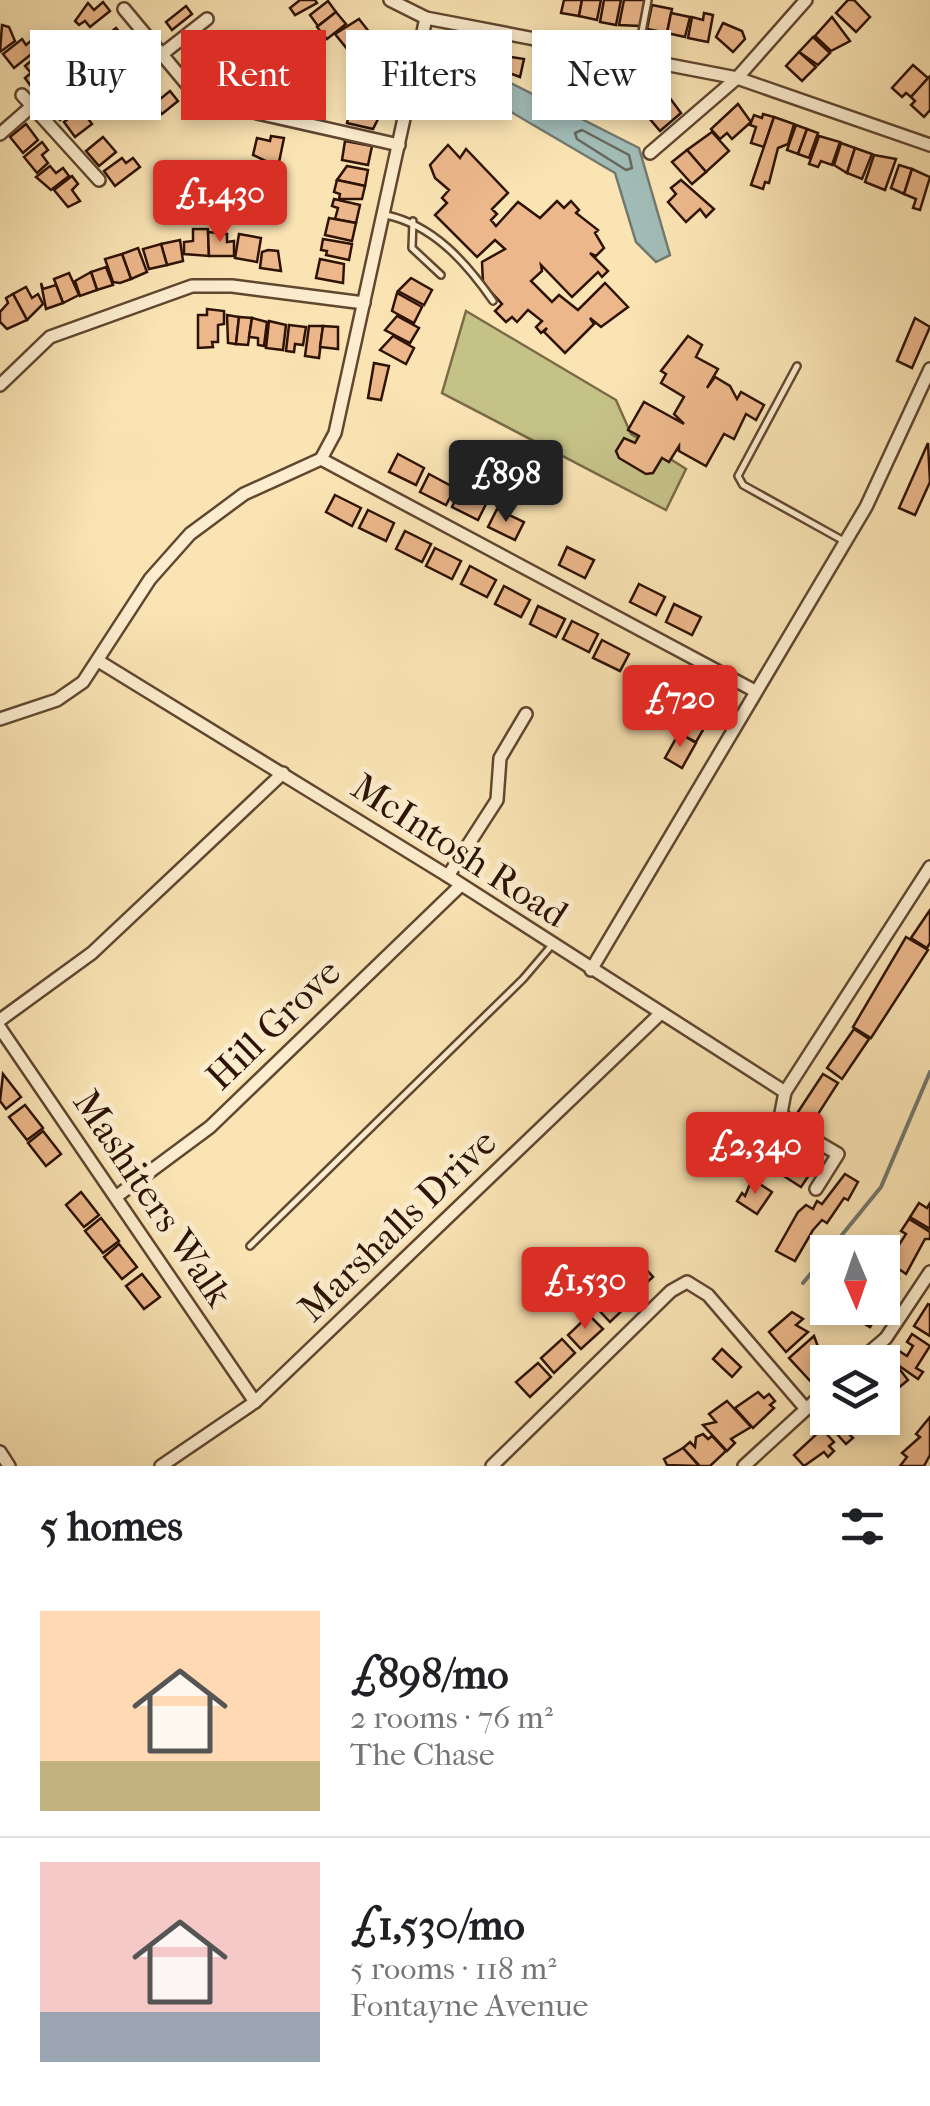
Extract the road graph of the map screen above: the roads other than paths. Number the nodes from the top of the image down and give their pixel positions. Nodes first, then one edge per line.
1 (390, 0) edge
2 (648, 0) edge
3 (806, 0) edge
4 (121, 4) edge
5 (426, 18) junction
6 (206, 19) dead end
7 (141, 30) edge
8 (642, 30) edge
9 (532, 38) edge
10 (161, 55) joint
11 (671, 65) edge
12 (737, 78) junction
13 (22, 95) dead end
14 (30, 104) edge
15 (30, 108) edge
16 (45, 120) edge
17 (0, 134) edge
18 (399, 145) junction
19 (930, 145) edge
20 (650, 153) dead end
21 (99, 180) dead end
22 (383, 214) junction
23 (413, 222) junction
24 (441, 275) dead end
25 (494, 301) dead end
26 (364, 303) junction
27 (797, 366) dead end
28 (930, 369) edge
29 (0, 386) edge
30 (321, 459) junction
31 (845, 542) junction
32 (100, 662) junction
33 (756, 692) junction
34 (526, 714) dead end
35 (0, 720) edge
36 (283, 773) junction
37 (930, 867) edge
38 (448, 876) junction
39 (461, 885) junction
40 (552, 945) junction
41 (591, 970) junction
42 (662, 1013) junction
43 (0, 1020) edge
44 (0, 1028) edge
45 (785, 1092) junction
46 (816, 1189) dead end
47 (116, 1196) junction
48 (250, 1246) dead end
49 (930, 1272) edge
50 (878, 1345) edge
51 (256, 1402) junction
52 (810, 1405) edge
53 (806, 1408) junction
54 (0, 1452) edge
55 (9, 1466) edge
56 (161, 1466) edge
57 (492, 1466) edge
58 (744, 1466) edge

1 - 5 street
2 - 8 lane
3 - 12 street
4 - 7 street
5 - 9 street
5 - 18 street
6 - 10 street
10 - 18 street
11 - 12 street
12 - 19 street
12 - 20 street
13 - 14 street
15 - 17 street
16 - 21 street
18 - 22 street
22 - 23 lane
22 - 26 street
23 - 24 lane
23 - 25 lane
26 - 29 street
26 - 30 street
27 - 31 lane
28 - 31 street
30 - 32 street
30 - 33 street
31 - 33 street
32 - 35 street
32 - 36 street, McIntosh Road
33 - 41 street
34 - 38 street
36 - 38 street, McIntosh Road
36 - 43 street
37 - 45 street
38 - 39 street, McIntosh Road
39 - 40 street, McIntosh Road
39 - 47 street, Hill Grove
40 - 41 street, McIntosh Road
40 - 48 lane
41 - 42 street, McIntosh Road
42 - 45 street, McIntosh Road
42 - 51 street, Marshalls Drive
44 - 47 street, Mashiters Walk
45 - 46 street
47 - 51 street, Mashiters Walk
49 - 50 street
51 - 56 street, Marshalls Drive
52 - 53 street
53 - 57 street
53 - 58 street
54 - 55 street

